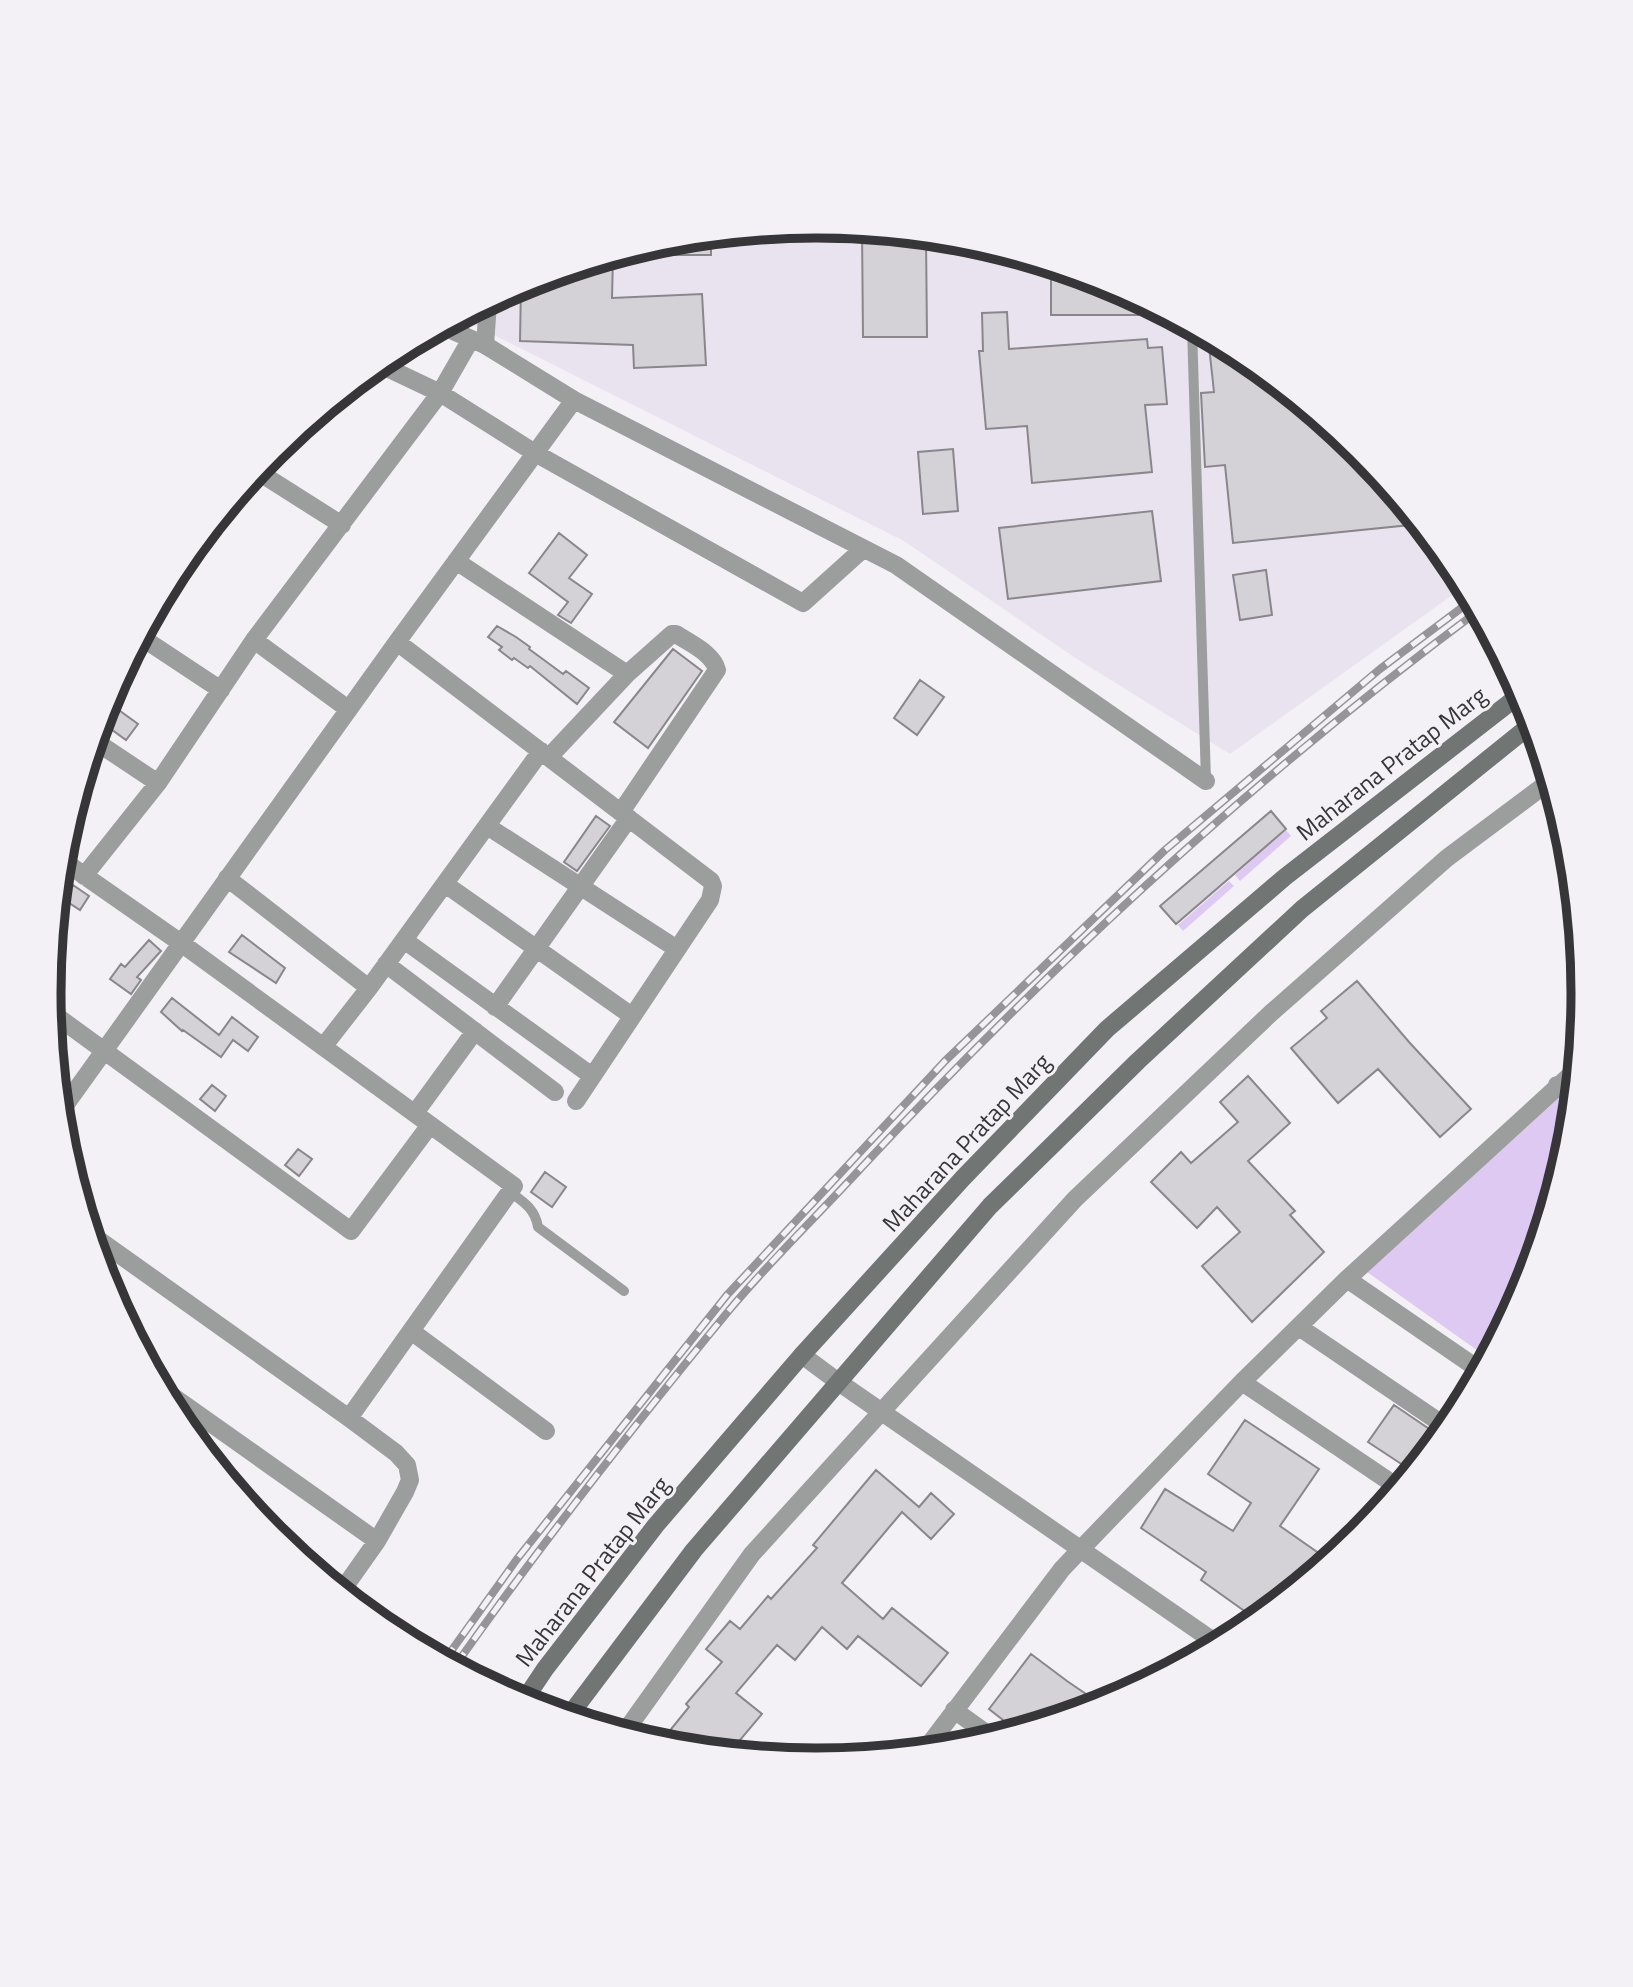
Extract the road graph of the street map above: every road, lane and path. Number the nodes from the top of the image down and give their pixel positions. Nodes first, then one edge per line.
1 (485, 315) edge
2 (454, 331) edge
3 (1192, 338) edge
4 (478, 342) junction
5 (391, 370) edge
6 (440, 393) junction
7 (574, 400) junction
8 (535, 453) junction
9 (266, 477) edge
10 (342, 524) junction
11 (863, 549) junction
12 (456, 561) junction
13 (254, 640) junction
14 (148, 642) edge
15 (397, 642) junction
16 (627, 674) junction
17 (221, 690) junction
18 (1512, 700) edge
19 (348, 709) junction
20 (1524, 730) edge
21 (103, 746) edge
22 (545, 754) junction
23 (1206, 782) joint
24 (158, 783) junction
25 (1543, 787) edge
26 (625, 815) junction
27 (487, 826) junction
28 (72, 868) edge
29 (84, 876) junction
30 (227, 878) junction
31 (445, 884) junction
32 (580, 886) junction
33 (404, 940) junction
34 (181, 943) junction
35 (677, 948) junction
36 (537, 949) junction
37 (386, 964) junction
38 (369, 988) junction
39 (495, 1007) junction
40 (632, 1016) junction
41 (62, 1020) edge
42 (475, 1031) junction
43 (323, 1047) junction
44 (105, 1049) junction
45 (592, 1076) junction
46 (1566, 1077) edge
47 (1557, 1085) junction
48 (1565, 1090) edge
49 (555, 1092) dead end
50 (69, 1099) edge
51 (576, 1101) dead end
52 (415, 1113) junction
53 (430, 1125) junction
54 (510, 1192) junction
55 (104, 1243) edge
56 (1347, 1279) junction
57 (624, 1291) dead end
58 (1298, 1327) junction
59 (411, 1331) junction
60 (802, 1355) junction
61 (1474, 1366) edge
62 (837, 1381) junction
63 (1242, 1382) junction
64 (183, 1404) edge
65 (883, 1413) junction
66 (349, 1418) junction
67 (1438, 1421) edge
68 (546, 1431) dead end
69 (1391, 1483) edge
70 (377, 1541) junction
71 (1080, 1550) junction
72 (347, 1584) edge
73 (1210, 1638) edge
74 (530, 1692) edge
75 (574, 1709) edge
76 (954, 1710) junction
77 (630, 1725) edge
78 (982, 1730) edge
79 (933, 1739) edge

1 - 4 street
2 - 4 street
3 - 23 lane
4 - 6 street
4 - 7 street
5 - 6 street
6 - 8 street
6 - 10 street
7 - 8 street
7 - 11 street
8 - 11 street
8 - 12 street
9 - 10 street
10 - 13 street
11 - 23 street
12 - 15 street
12 - 16 street
13 - 17 street
13 - 19 street
14 - 17 street
15 - 19 street
15 - 22 street
16 - 22 street
16 - 26 street
17 - 24 street
18 - 60 main road, Maharana Pratap Marg
19 - 30 street
20 - 62 main road
21 - 24 street
22 - 26 street
22 - 27 street
24 - 29 street
25 - 65 street
26 - 32 street
26 - 35 street
27 - 31 street
27 - 32 street
28 - 29 street
29 - 34 street
30 - 34 street
30 - 38 street
31 - 33 street
31 - 36 street
32 - 35 street
32 - 36 street
33 - 37 street
33 - 39 street
34 - 43 street
34 - 44 street
35 - 40 street
36 - 39 street
36 - 40 street
37 - 38 street
37 - 42 street
38 - 43 street
39 - 45 street
40 - 45 street
41 - 44 street
42 - 49 street
42 - 52 street
43 - 52 street
44 - 50 street
44 - 53 street
45 - 51 street
46 - 47 street
47 - 48 street
47 - 56 street
52 - 53 street
53 - 54 street
54 - 57 lane
54 - 59 street
55 - 66 street
56 - 58 street
56 - 61 street
58 - 63 street
58 - 67 street
59 - 66 street
59 - 68 street
60 - 62 street
60 - 74 main road, Maharana Pratap Marg
62 - 65 street
62 - 75 main road
63 - 69 street
63 - 71 street
64 - 70 street
65 - 71 street
65 - 77 street
66 - 70 street
70 - 72 street
71 - 73 street
71 - 76 street
76 - 78 street
76 - 79 street

